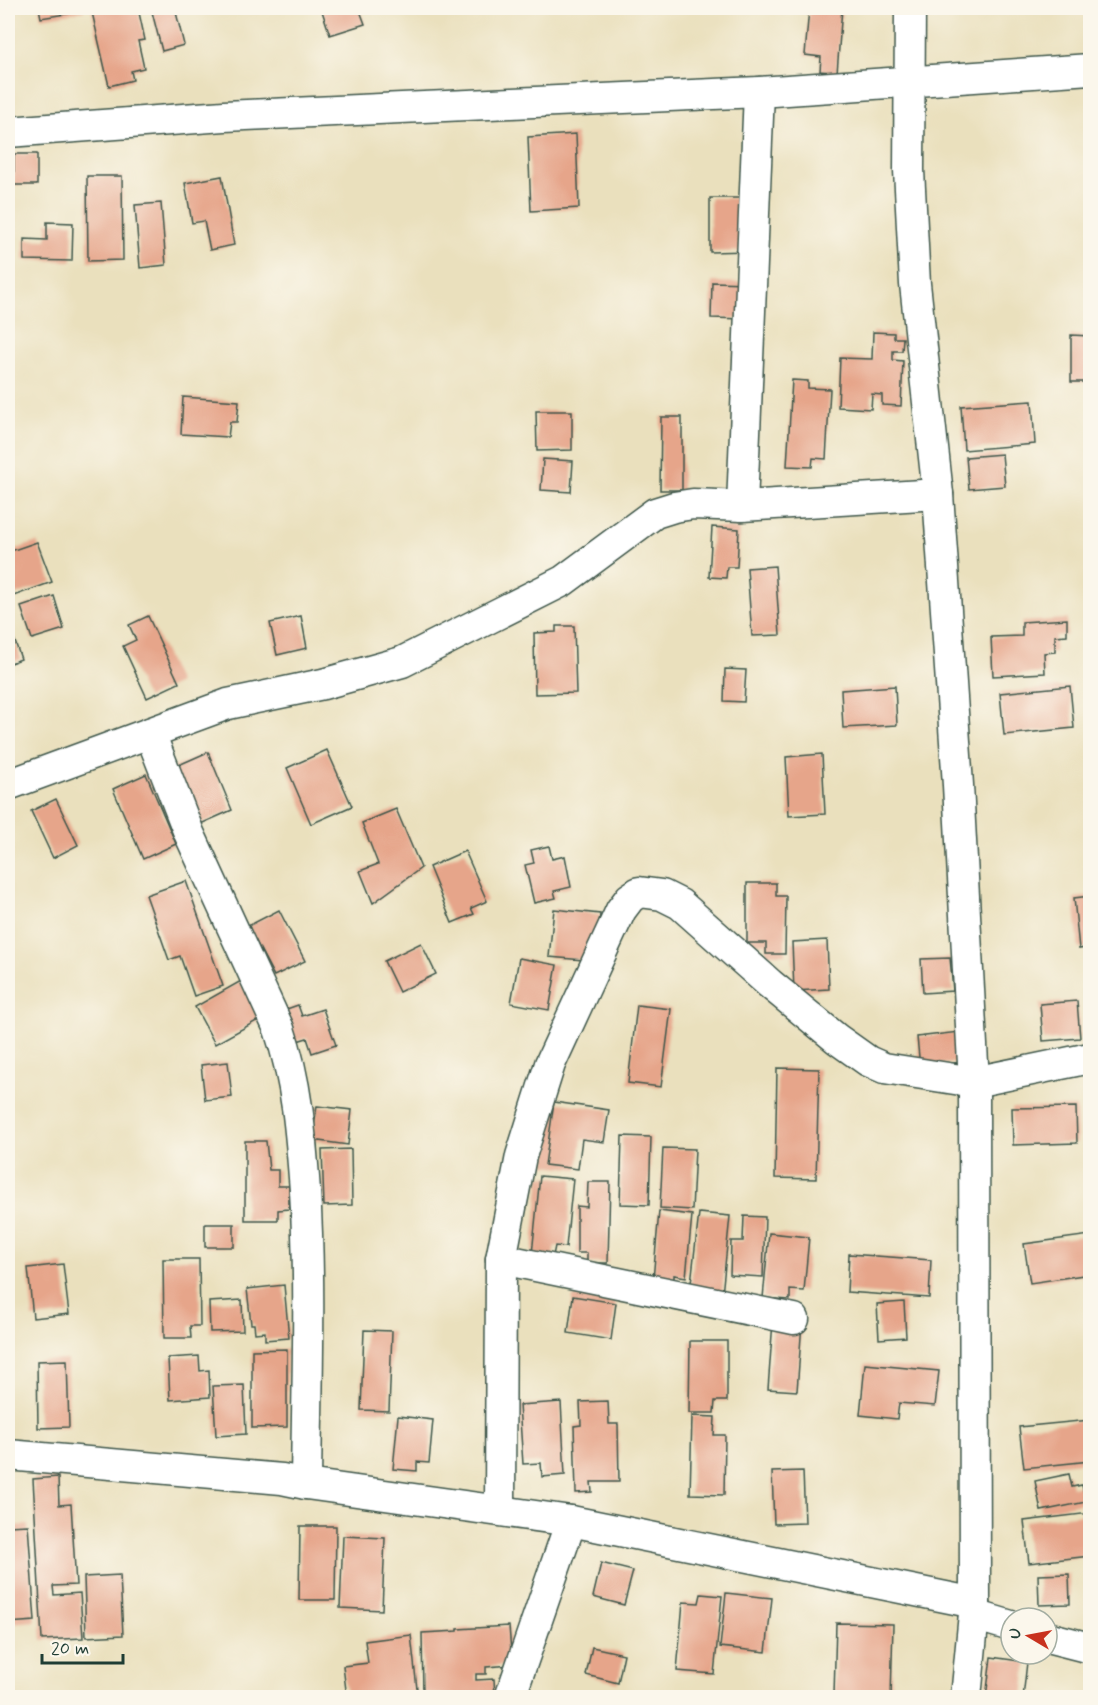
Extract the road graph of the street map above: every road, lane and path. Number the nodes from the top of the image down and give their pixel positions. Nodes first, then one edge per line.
1 (910, 8) edge
2 (1090, 69) edge
3 (910, 81) junction
4 (759, 92) junction
5 (8, 132) edge
6 (938, 494) junction
7 (742, 506) junction
8 (150, 733) junction
9 (8, 785) edge
10 (1090, 1058) edge
11 (974, 1082) junction
12 (501, 1258) junction
13 (794, 1319) dead end
14 (8, 1455) edge
15 (306, 1484) junction
16 (500, 1510) junction
17 (571, 1521) junction
18 (975, 1609) junction
19 (999, 1620) edge
20 (1059, 1640) edge
21 (1090, 1648) edge
22 (510, 1698) edge
23 (966, 1698) edge

1 - 3 street
2 - 3 street
3 - 4 street
3 - 6 street
4 - 5 street
4 - 7 street
6 - 7 street
6 - 11 street
7 - 8 street
8 - 9 street
8 - 15 street
10 - 11 street
11 - 12 street
11 - 18 street
12 - 13 street
12 - 16 street
14 - 15 street
15 - 16 street
16 - 17 street
17 - 18 street
17 - 22 street
18 - 19 street
18 - 23 street
20 - 21 street

